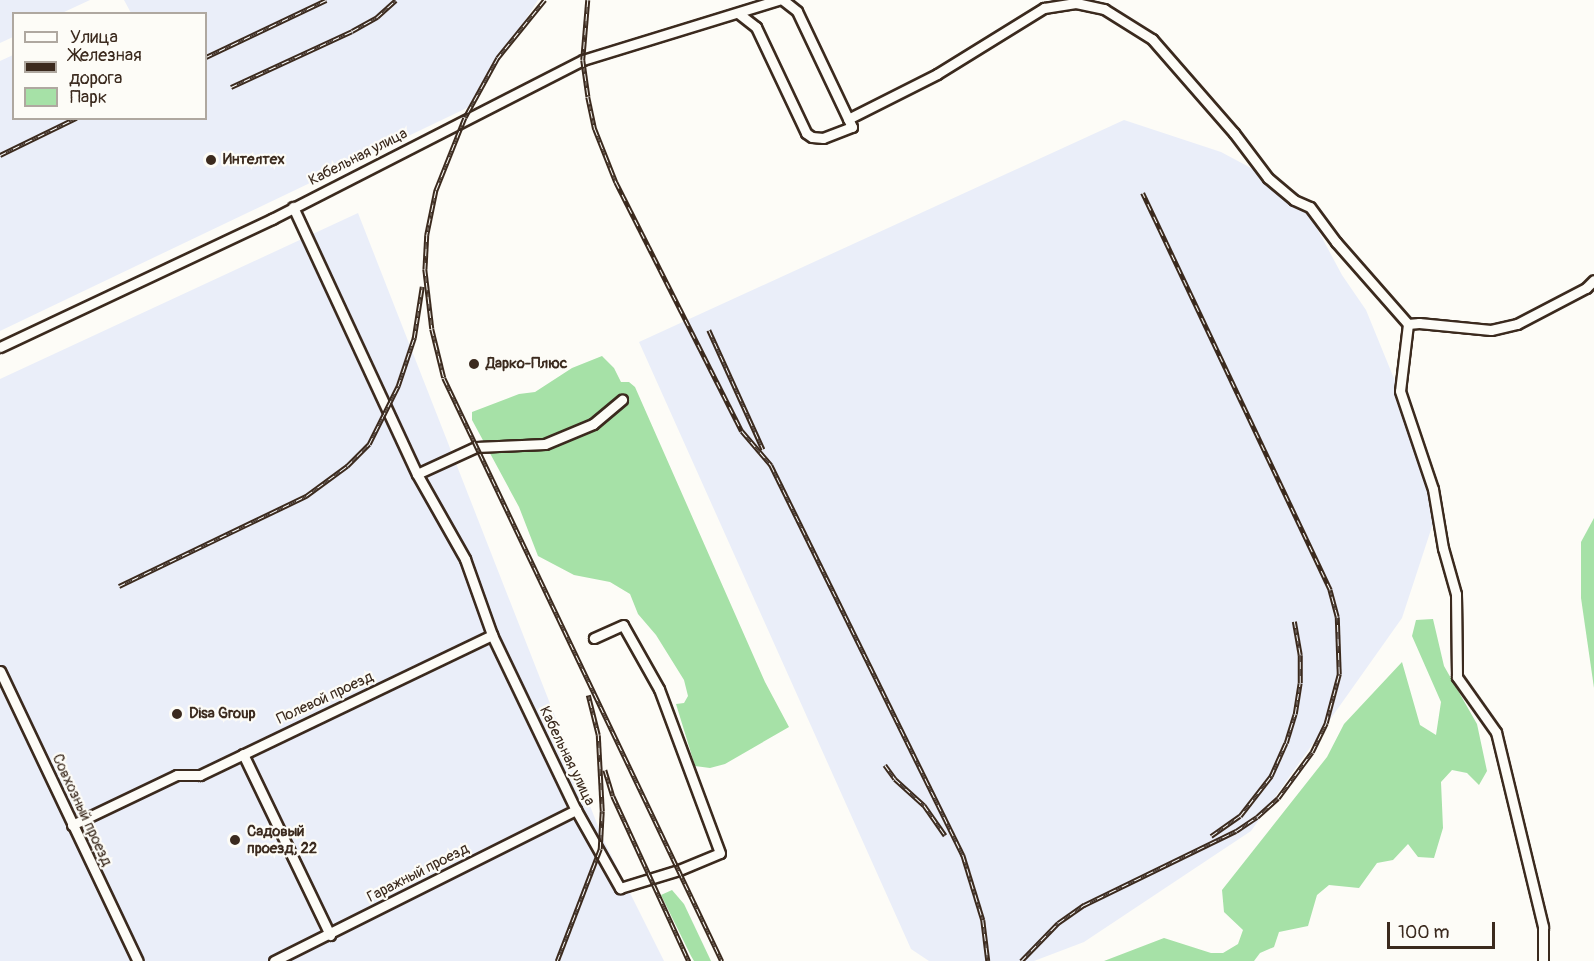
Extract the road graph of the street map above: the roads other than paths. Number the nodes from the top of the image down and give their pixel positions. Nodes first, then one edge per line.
1 (778, 0) edge
2 (783, 0) edge
3 (738, 13) junction
4 (848, 119) junction
5 (293, 207) junction
6 (1594, 280) edge
7 (1408, 324) junction
8 (0, 346) edge
9 (622, 400) dead end
10 (417, 474) junction
11 (492, 635) junction
12 (594, 638) dead end
13 (0, 671) edge
14 (243, 754) junction
15 (576, 810) junction
16 (72, 825) junction
17 (330, 935) junction
18 (138, 961) edge
19 (274, 961) edge
20 (1543, 961) edge

1 - 3 street, Кабельная улица
2 - 4 street
3 - 4 street
3 - 5 street, Кабельная улица
4 - 7 street
5 - 8 street, Кабельная улица
5 - 10 street, Кабельная улица
6 - 7 street
7 - 20 street
9 - 10 street
10 - 11 street, Кабельная улица
11 - 14 street, Полевой проезд
11 - 15 street, Кабельная улица
12 - 15 street, Кабельная улица
13 - 16 street, Совхозный проезд
14 - 16 street, Полевой проезд
14 - 17 street
15 - 17 street, Гаражный проезд
16 - 18 street, Совхозный проезд
17 - 19 street, Гаражный проезд

